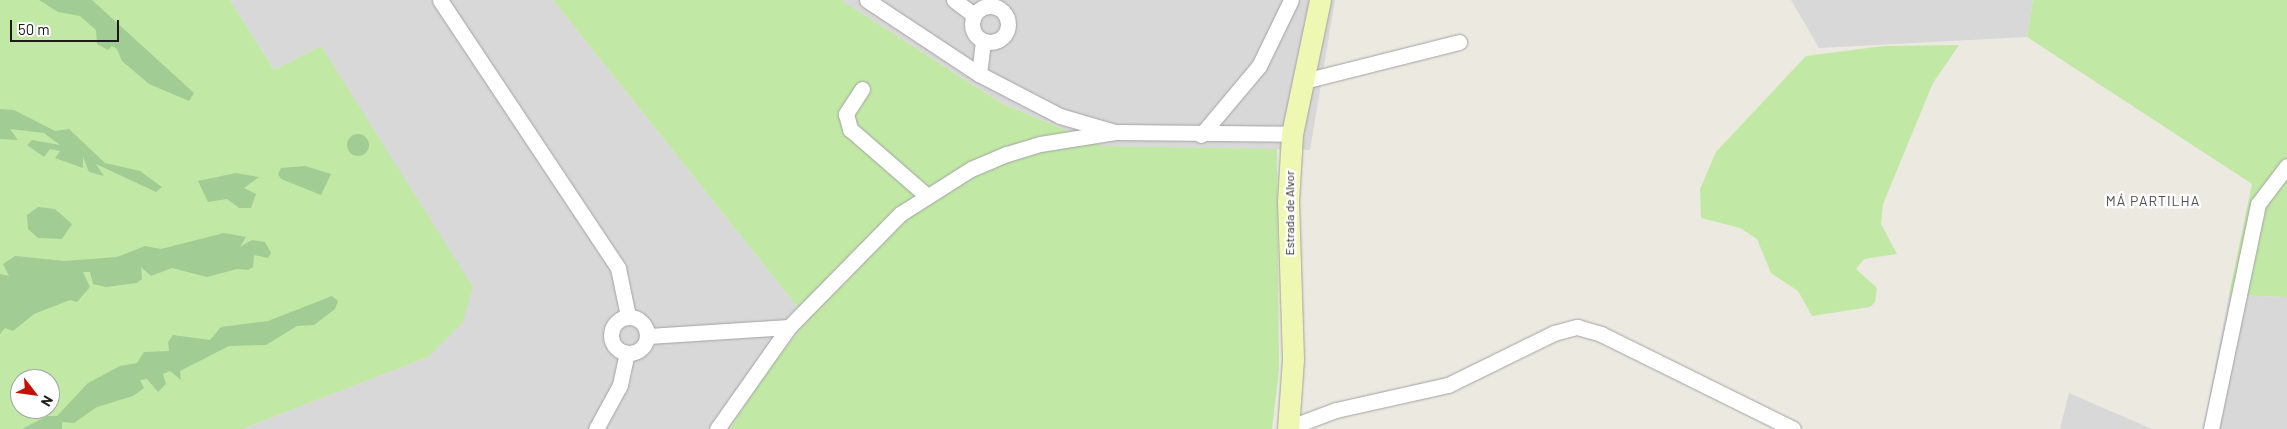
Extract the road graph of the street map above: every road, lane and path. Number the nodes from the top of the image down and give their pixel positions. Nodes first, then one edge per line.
1 (440, 0) edge
2 (867, 0) edge
3 (954, 0) edge
4 (1291, 0) edge
5 (1320, 0) edge
6 (974, 15) junction
7 (983, 41) junction
8 (1459, 42) dead end
9 (979, 74) junction
10 (1304, 81) junction
11 (862, 89) dead end
12 (1116, 132) junction
13 (1292, 134) junction
14 (1201, 135) junction
15 (2287, 166) edge
16 (926, 195) junction
17 (628, 316) junction
18 (789, 327) junction
19 (648, 336) junction
20 (627, 353) junction
21 (596, 429) edge
22 (717, 429) edge
23 (1288, 429) edge
24 (1793, 429) edge
25 (2211, 429) edge

1 - 17 street
2 - 9 street
3 - 6 street
4 - 14 street
5 - 10 street, Estrada de Alvor
6 - 7 street
6 - 7 street
7 - 9 street
8 - 10 street
9 - 12 street
10 - 13 street, Estrada de Alvor
11 - 16 street
12 - 14 street
12 - 16 street
13 - 14 street
13 - 23 street, Estrada de Alvor
15 - 25 street
16 - 18 street
17 - 19 street
17 - 20 street
18 - 19 street
18 - 22 street
19 - 20 street
20 - 21 street
23 - 24 street

